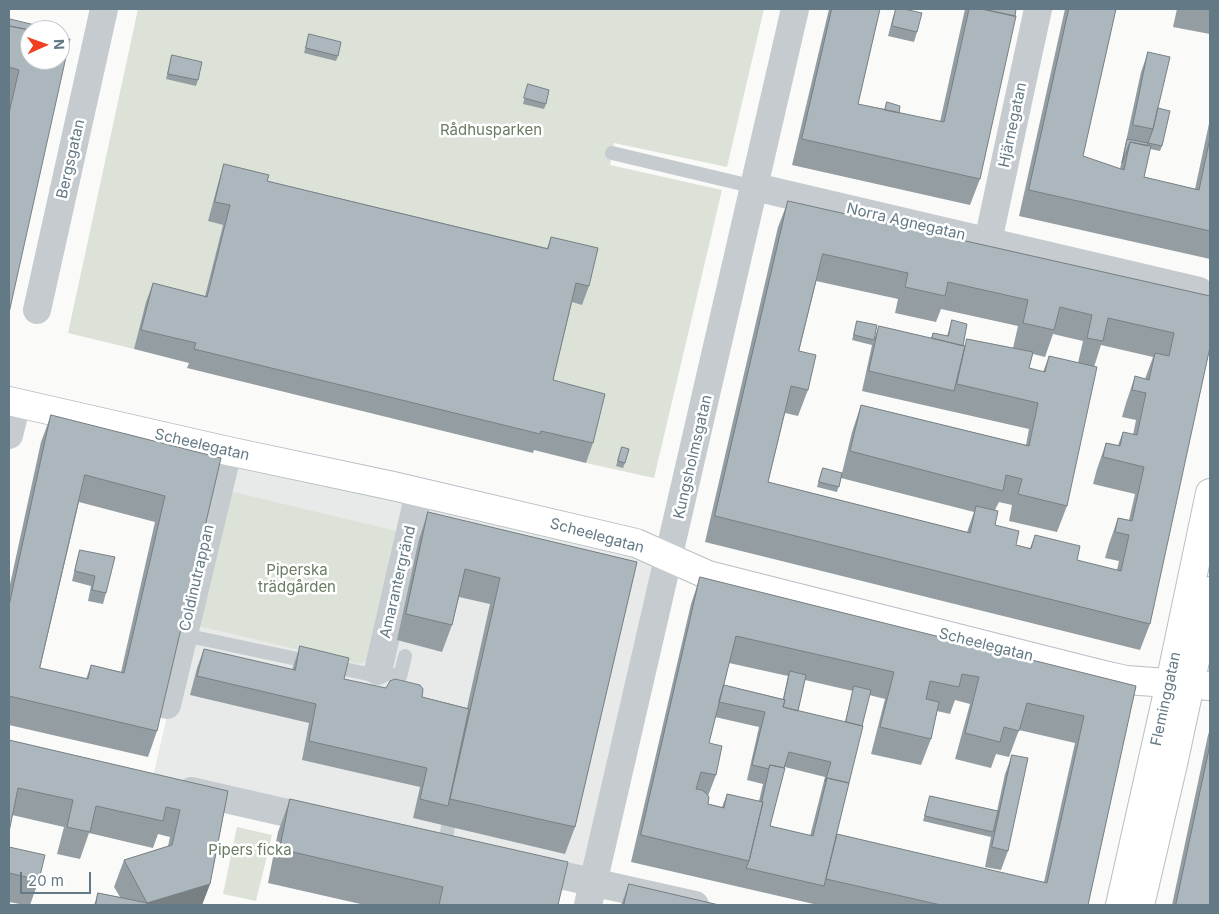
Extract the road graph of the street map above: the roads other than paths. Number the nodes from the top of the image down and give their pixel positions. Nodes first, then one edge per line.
1 (104, 9) edge
2 (795, 9) edge
3 (1038, 9) edge
4 (612, 153) dead end
5 (755, 186) junction
6 (988, 241) junction
7 (1199, 291) edge
8 (37, 310) dead end
9 (13, 402) edge
10 (9, 435) edge
11 (228, 451) junction
12 (419, 493) junction
13 (1210, 493) edge
14 (670, 558) junction
15 (1210, 591) edge
16 (184, 635) junction
17 (405, 656) dead end
18 (378, 671) junction
19 (1190, 684) edge
20 (167, 705) edge
21 (168, 785) edge
22 (347, 826) edge
23 (439, 840) edge
24 (472, 855) edge
25 (510, 864) edge
26 (591, 894) edge
27 (695, 905) edge
28 (1120, 905) edge
29 (1140, 905) edge

1 - 8 street, Bergsgatan
2 - 5 street, Kungsholmsgatan
3 - 6 street, Hjärnegatan
4 - 5 lane, Norra Agnegatan
5 - 6 street, Norra Agnegatan
5 - 14 street, Kungsholmsgatan
6 - 7 street, Norra Agnegatan
9 - 10 street
9 - 11 street, Scheelegatan
11 - 12 street, Scheelegatan
11 - 16 street, Coldinutrappan
12 - 14 street, Scheelegatan
12 - 18 street, Amarantergränd
13 - 19 street, Fleminggatan
14 - 19 street, Scheelegatan
14 - 26 street, Kungsholmsgatan
15 - 19 street, Fleminggatan
16 - 18 lane
16 - 20 street, Coldinutrappan
17 - 18 lane
19 - 28 street, Fleminggatan
19 - 29 street, Fleminggatan
21 - 22 street
23 - 24 street
25 - 26 street
26 - 27 street

